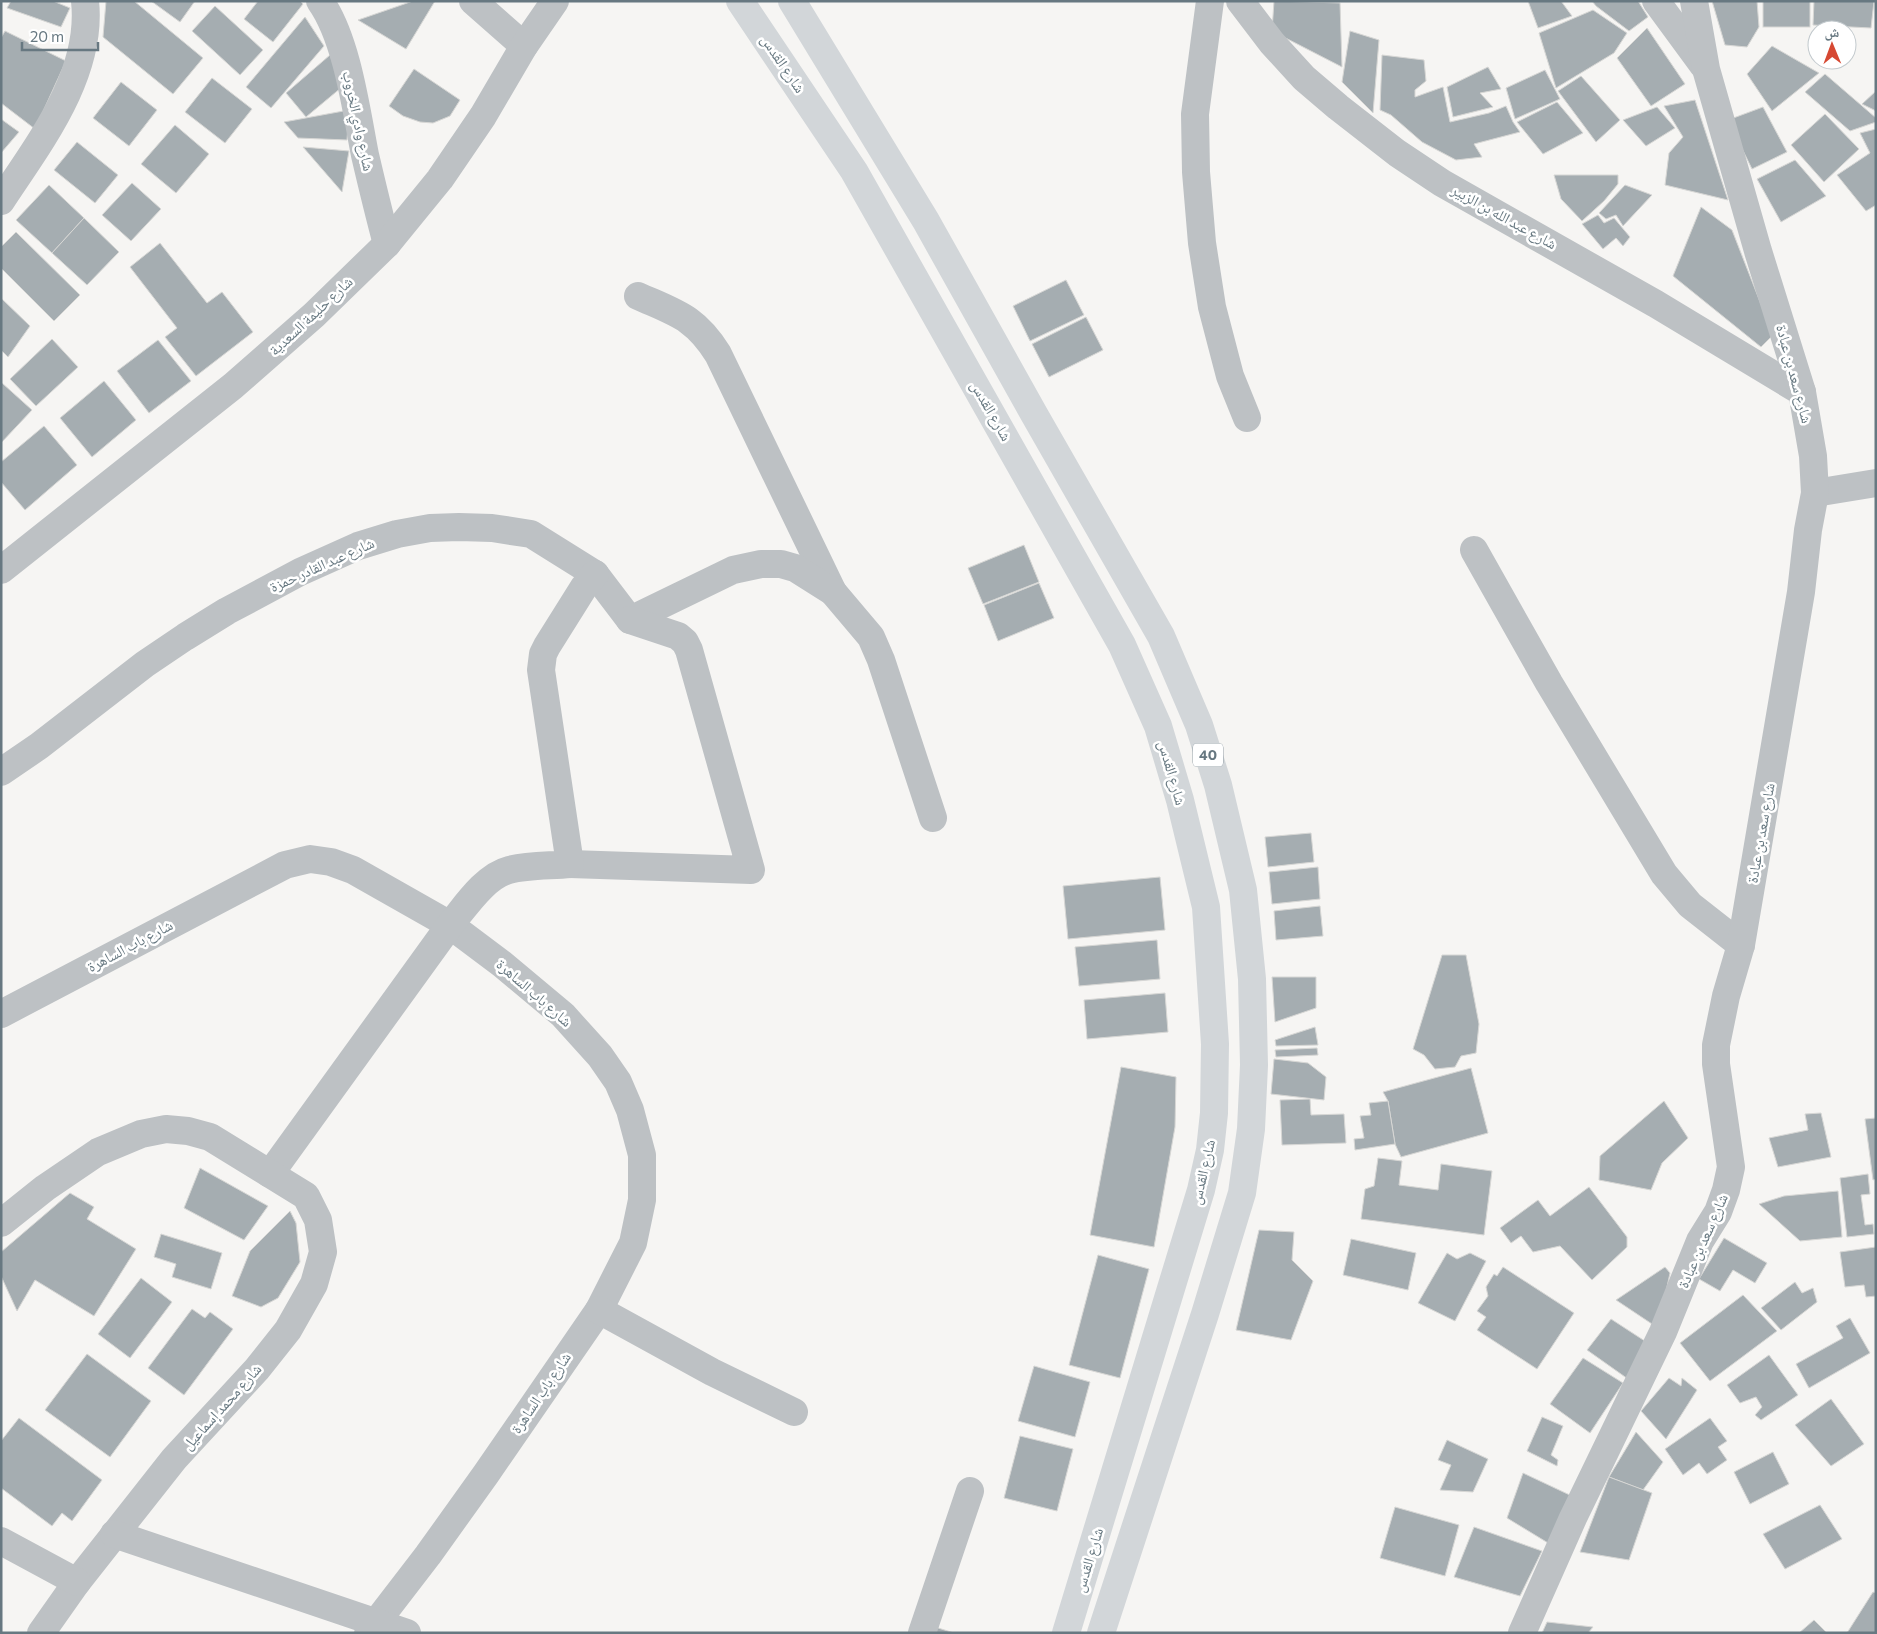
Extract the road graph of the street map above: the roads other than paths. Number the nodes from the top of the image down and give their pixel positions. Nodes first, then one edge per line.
1 (85, 1) edge
2 (320, 1) edge
3 (473, 1) edge
4 (555, 1) edge
5 (740, 1) edge
6 (792, 1) edge
7 (1210, 1) edge
8 (1240, 1) edge
9 (1656, 1) edge
10 (1694, 1) edge
11 (524, 46) junction
12 (1706, 69) junction
13 (1, 201) edge
14 (387, 244) junction
15 (638, 296) dead end
16 (1802, 392) junction
17 (1247, 418) dead end
18 (1876, 483) edge
19 (1815, 493) junction
20 (1474, 550) dead end
21 (1, 570) edge
22 (595, 574) junction
23 (834, 592) junction
24 (630, 620) junction
25 (1, 772) edge
26 (933, 818) dead end
27 (570, 864) junction
28 (450, 926) junction
29 (1741, 945) junction
30 (1, 1014) edge
31 (270, 1174) junction
32 (1, 1223) edge
33 (598, 1310) junction
34 (794, 1412) dead end
35 (970, 1491) dead end
36 (114, 1534) junction
37 (1, 1542) edge
38 (76, 1582) junction
39 (372, 1627) edge
40 (41, 1633) edge
41 (407, 1633) edge
42 (922, 1633) edge
43 (1066, 1633) edge
44 (1101, 1633) edge
45 (1522, 1633) edge

1 - 13 street
2 - 14 street, شارع وادي الخروب
3 - 11 street
4 - 11 street, شارع حليمة السعدية
5 - 43 highway, شارع القدس / 40
6 - 44 highway, 40
7 - 17 street
8 - 16 street, شارع عبد الله بن الزبير
9 - 12 street
10 - 12 street, شارع سعد بن عبادة
11 - 14 street, شارع حليمة السعدية
12 - 16 street, شارع سعد بن عبادة
14 - 21 street, شارع حليمة السعدية
15 - 23 street
16 - 19 street, شارع سعد بن عبادة
18 - 19 street
19 - 29 street, شارع سعد بن عبادة
20 - 29 street
22 - 24 street
22 - 25 street, شارع عبد القادر حمزة
22 - 27 street
23 - 24 street
23 - 26 street
24 - 27 street
27 - 28 street
28 - 30 street, شارع باب الساهرة
28 - 31 street
28 - 33 street, شارع باب الساهرة
29 - 45 street, شارع سعد بن عبادة
31 - 32 street, شارع محمد إسماعيل
31 - 36 street, شارع محمد إسماعيل
33 - 34 street
33 - 39 street, شارع باب الساهرة
35 - 42 street
36 - 38 street, شارع محمد إسماعيل
36 - 39 street
37 - 38 street
38 - 40 street, شارع محمد إسماعيل
39 - 41 street

